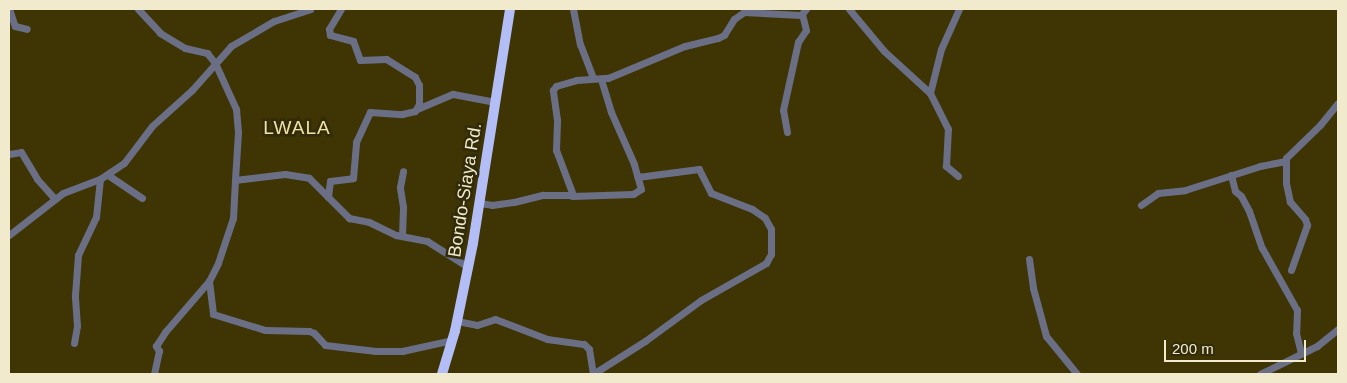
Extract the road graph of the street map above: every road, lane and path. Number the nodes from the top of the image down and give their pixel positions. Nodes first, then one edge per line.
1 (9, 9) edge
2 (138, 9) edge
3 (310, 9) edge
4 (341, 9) edge
5 (510, 9) edge
6 (572, 9) edge
7 (850, 9) edge
8 (959, 9) edge
9 (804, 11) edge
10 (27, 29) dead end
11 (215, 63) junction
12 (593, 78) junction
13 (601, 79) junction
14 (930, 93) junction
15 (496, 102) junction
16 (1338, 103) edge
17 (417, 109) junction
18 (787, 132) dead end
19 (9, 154) edge
20 (1285, 161) junction
21 (404, 171) dead end
22 (108, 175) junction
23 (1231, 175) junction
24 (958, 176) dead end
25 (638, 177) junction
26 (100, 179) junction
27 (235, 180) junction
28 (572, 196) junction
29 (328, 197) junction
30 (142, 198) dead end
31 (54, 200) junction
32 (480, 203) junction
33 (1141, 205) dead end
34 (9, 235) edge
35 (402, 236) junction
36 (1028, 259) dead end
37 (468, 267) junction
38 (1290, 270) dead end
39 (209, 281) junction
40 (457, 321) junction
41 (1338, 329) edge
42 (452, 340) junction
43 (74, 343) dead end
44 (1301, 353) junction
45 (154, 374) edge
46 (442, 374) edge
47 (593, 374) edge
48 (1077, 374) edge
49 (1260, 374) edge

1 - 10 street
2 - 11 street
3 - 11 street
4 - 17 street
5 - 15 highway, Bondo-Siaya Rd.
6 - 12 street
7 - 14 street
8 - 14 street
9 - 13 street
9 - 18 street
11 - 22 street
11 - 27 street
12 - 13 street
12 - 28 street
13 - 25 street
14 - 24 street
15 - 17 street
15 - 32 highway, Bondo-Siaya Rd.
16 - 20 street
17 - 29 street
19 - 31 street
20 - 23 street
20 - 38 street
21 - 35 street
22 - 26 street
22 - 30 street
23 - 33 street
23 - 44 street
25 - 28 street
25 - 47 street
26 - 31 street
26 - 43 street
27 - 29 street
27 - 39 street
28 - 32 street
29 - 35 street
31 - 34 street
32 - 37 highway, Bondo-Siaya Rd.
35 - 37 street
36 - 48 street
37 - 40 highway, Bondo-Siaya Rd.
39 - 42 street
39 - 45 street
40 - 42 highway, Bondo-Siaya Rd.
40 - 47 street
41 - 44 street
42 - 46 highway, Bondo-Siaya Rd.
44 - 49 street

